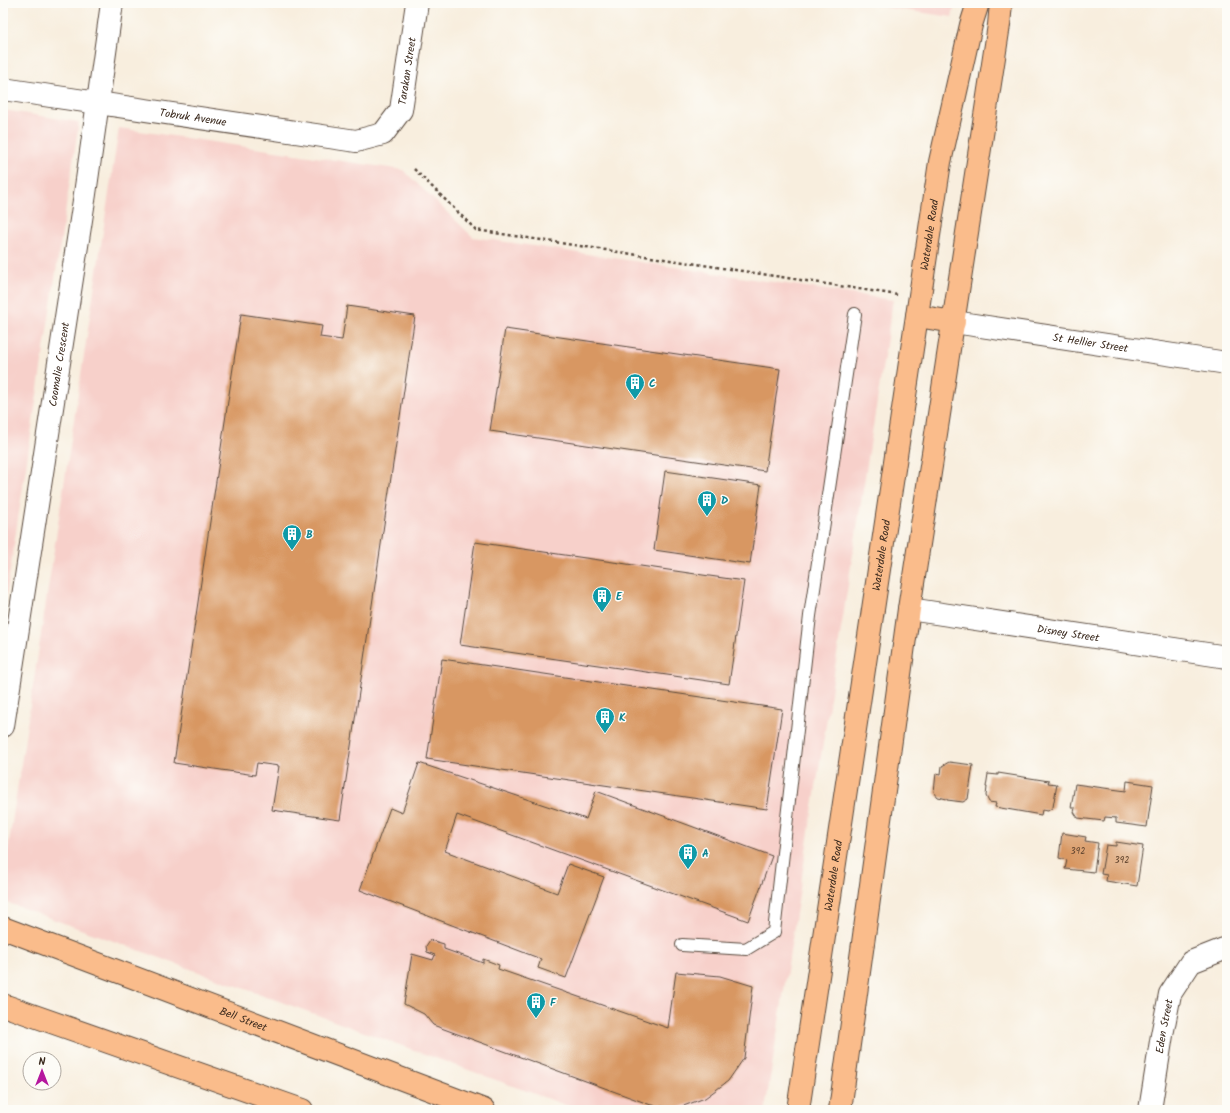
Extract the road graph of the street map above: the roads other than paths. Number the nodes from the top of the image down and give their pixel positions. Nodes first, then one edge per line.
1 (112, 3) edge
2 (417, 3) edge
3 (978, 3) edge
4 (1001, 3) edge
5 (3, 89) edge
6 (99, 103) junction
7 (383, 134) joint
8 (855, 314) dead end
9 (917, 316) junction
10 (954, 322) junction
11 (1227, 363) edge
12 (909, 609) junction
13 (1227, 657) edge
14 (3, 726) edge
15 (3, 928) edge
16 (682, 944) dead end
17 (1227, 950) edge
18 (3, 1004) edge
19 (302, 1110) edge
20 (484, 1110) edge
21 (798, 1110) edge
22 (840, 1110) edge
23 (1150, 1110) edge

1 - 6 street, Coomalie Crescent
2 - 7 street, Tarakan Street
3 - 9 main road, Waterdale Road
4 - 10 main road
5 - 6 street, Tobruk Avenue
6 - 7 street, Tobruk Avenue
6 - 14 street, Coomalie Crescent
8 - 16 lane
9 - 10 main road
9 - 21 main road, Waterdale Road
10 - 11 street, St Hellier Street
10 - 12 main road
12 - 13 street, Disney Street
12 - 22 main road
15 - 20 main road, Bell Street
17 - 23 street, Eden Street
18 - 19 main road

